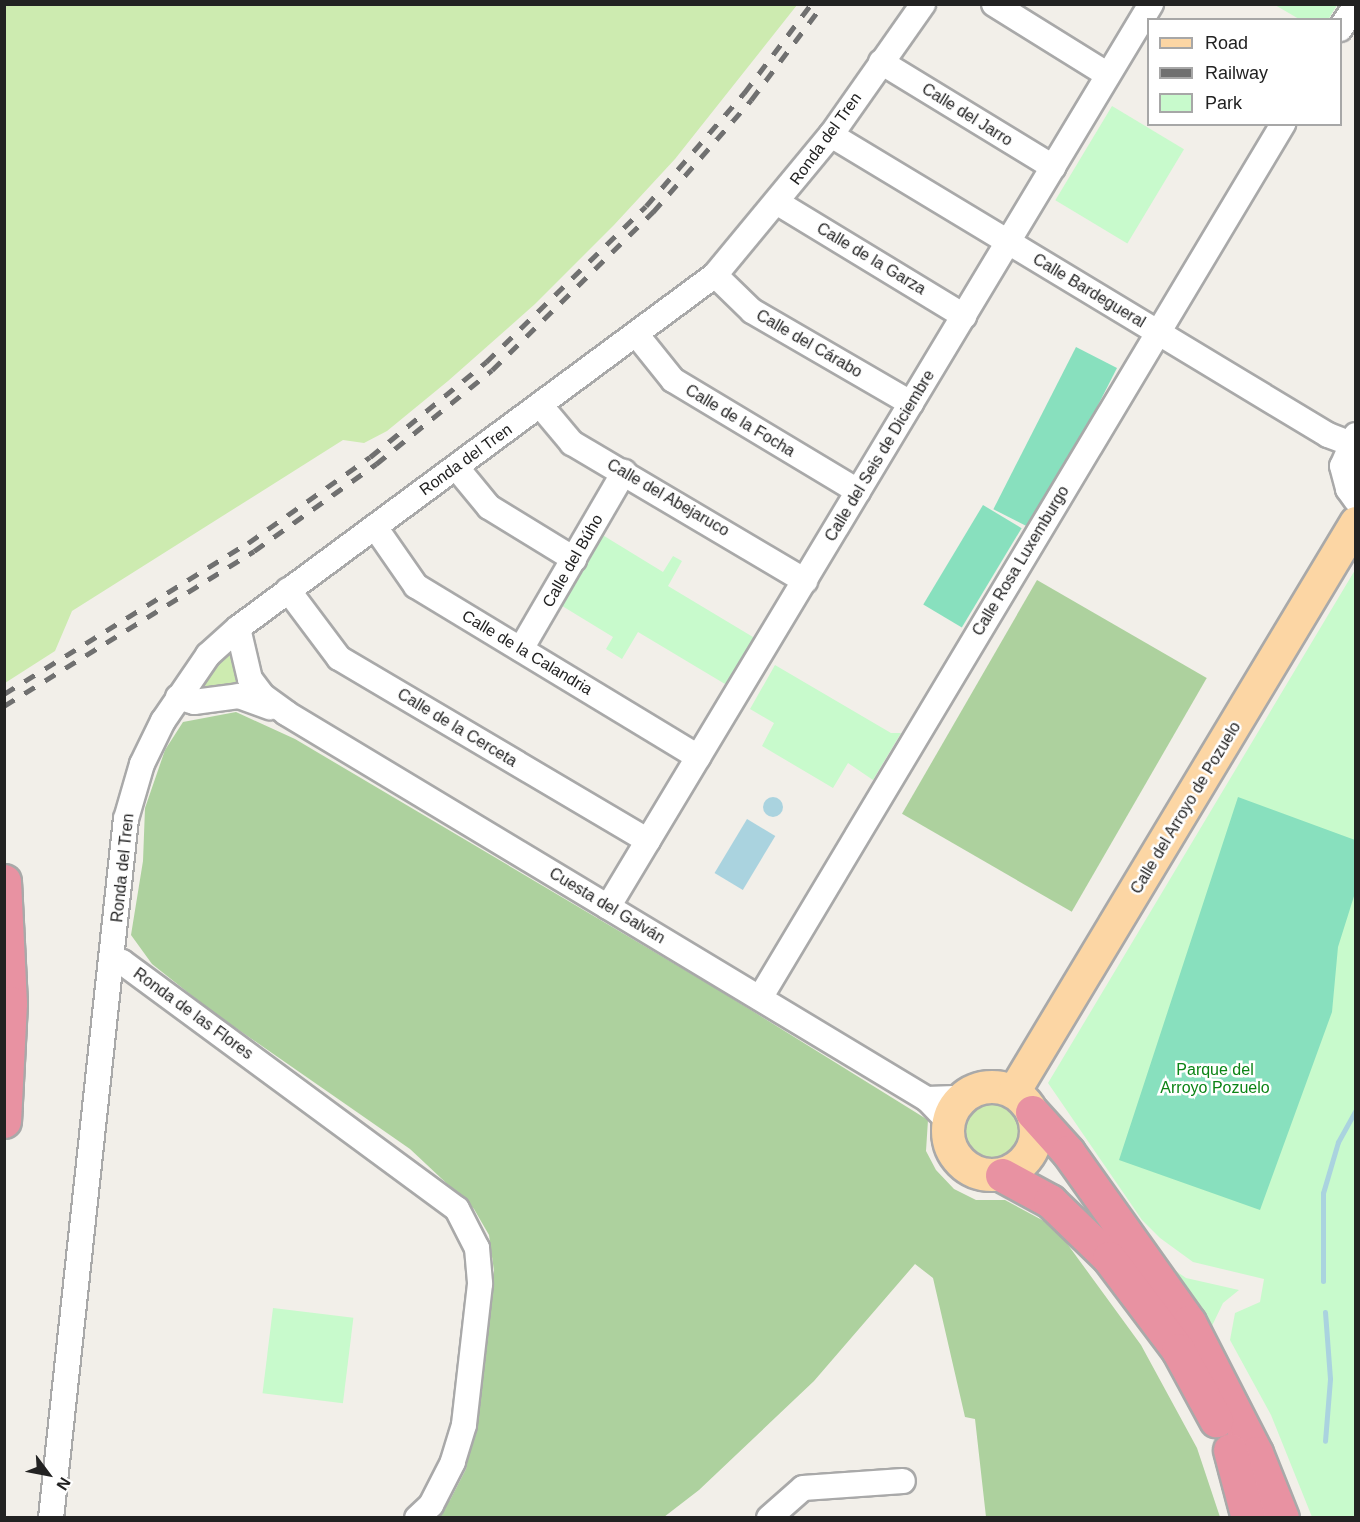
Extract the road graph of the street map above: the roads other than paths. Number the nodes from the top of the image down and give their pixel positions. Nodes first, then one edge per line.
1 (923, 4) edge
2 (994, 4) edge
3 (1150, 4) edge
4 (1356, 5) edge
5 (1342, 27) edge
6 (881, 62) junction
7 (1108, 75) junction
8 (1282, 126) edge
9 (831, 135) junction
10 (1053, 167) junction
11 (777, 203) junction
12 (1008, 242) junction
13 (715, 275) junction
14 (964, 316) junction
15 (1159, 332) junction
16 (636, 334) junction
17 (911, 403) junction
18 (540, 405) junction
19 (1352, 439) edge
20 (456, 467) junction
21 (624, 472) junction
22 (858, 491) junction
23 (1356, 500) edge
24 (1356, 523) edge
25 (375, 527) junction
26 (574, 559) junction
27 (805, 581) junction
28 (288, 590) junction
29 (238, 628) junction
30 (521, 649) junction
31 (178, 697) junction
32 (286, 713) junction
33 (698, 757) junction
34 (648, 841) junction
35 (4, 881) edge
36 (608, 907) junction
37 (113, 962) junction
38 (760, 998) junction
39 (1023, 1102) junction
40 (946, 1106) junction
41 (4, 1121) edge
42 (1002, 1175) junction
43 (1243, 1452) junction
44 (903, 1481) dead end
45 (51, 1518) edge
46 (417, 1518) edge
47 (770, 1518) edge
48 (1248, 1518) edge
49 (1258, 1518) edge
50 (1276, 1518) edge
51 (1282, 1518) edge

1 - 6 street, Ronda del Tren
2 - 7 street
3 - 7 street, Calle del Seis de Diciembre
4 - 5 street
6 - 9 street, Ronda del Tren
6 - 10 street, Calle del Jarro
7 - 10 street, Calle del Seis de Diciembre
8 - 15 street, Calle Rosa Luxemburgo
9 - 11 street, Ronda del Tren
9 - 12 street, Calle Bardegueral
10 - 12 street, Calle del Seis de Diciembre
11 - 13 street, Ronda del Tren
11 - 14 street, Calle de la Garza
12 - 14 street, Calle del Seis de Diciembre
12 - 15 street, Calle Bardegueral
13 - 16 street, Ronda del Tren
13 - 17 street, Calle del Cárabo
14 - 17 street, Calle del Seis de Diciembre
15 - 19 street, Calle Bardegueral
15 - 38 street, Calle Rosa Luxemburgo
16 - 18 street, Ronda del Tren
16 - 22 street, Calle de la Focha
17 - 22 street, Calle del Seis de Diciembre
18 - 20 street, Ronda del Tren
18 - 21 street, Calle del Abejaruco
19 - 23 street
20 - 25 street, Ronda del Tren
20 - 26 street
21 - 26 street, Calle del Búho
21 - 27 street, Calle del Abejaruco
22 - 27 street, Calle del Seis de Diciembre
24 - 39 main road, Calle del Arroyo de Pozuelo
25 - 28 street, Ronda del Tren
25 - 30 street, Calle de la Calandria
26 - 30 street, Calle del Búho
27 - 33 street, Calle del Seis de Diciembre
28 - 29 street, Ronda del Tren
28 - 34 street, Calle de la Cerceta
29 - 31 street, Ronda del Tren
29 - 32 street, Cuesta del Galván
30 - 33 street, Calle de la Calandria
31 - 32 street, Cuesta del Galván
31 - 37 street, Ronda del Tren
32 - 36 street, Cuesta del Galván
33 - 34 street, Calle del Seis de Diciembre
34 - 36 street, Calle del Seis de Diciembre
35 - 41 highway
36 - 38 street, Cuesta del Galván
37 - 45 street, Ronda de las Flores
37 - 46 street, Ronda de las Flores
38 - 40 street, Cuesta del Galván
39 - 40 main road
39 - 42 main road
39 - 43 highway
40 - 42 main road
42 - 43 highway
43 - 48 highway
43 - 49 highway
43 - 50 highway
43 - 51 highway
44 - 47 street

